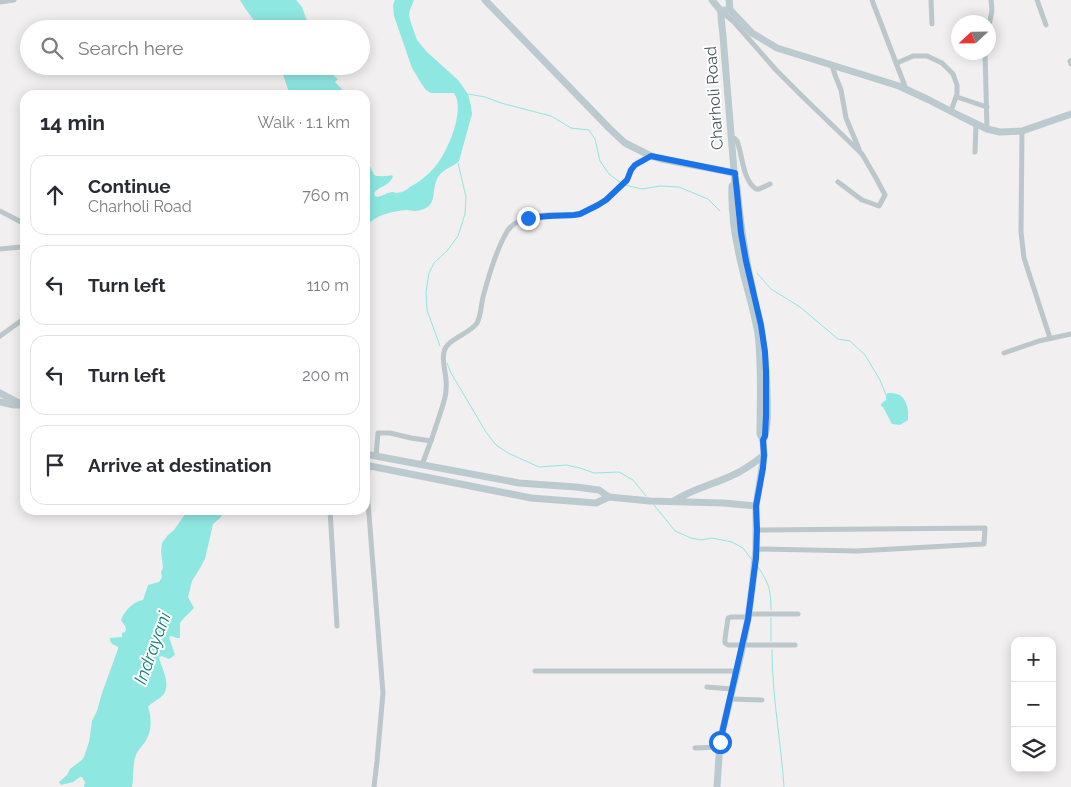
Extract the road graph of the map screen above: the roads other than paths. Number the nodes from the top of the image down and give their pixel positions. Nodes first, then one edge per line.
1 (14, 0) edge
2 (485, 0) edge
3 (712, 0) edge
4 (729, 0) edge
5 (872, 0) edge
6 (932, 0) edge
7 (991, 0) edge
8 (1037, 0) edge
9 (0, 2) edge
10 (730, 10) junction
11 (721, 11) junction
12 (991, 15) edge
13 (932, 24) dead end
14 (1046, 25) dead end
15 (985, 60) edge
16 (897, 63) junction
17 (832, 65) junction
18 (906, 89) junction
19 (957, 97) junction
20 (987, 107) junction
21 (951, 111) junction
22 (1071, 114) edge
23 (976, 124) junction
24 (987, 128) junction
25 (1022, 131) junction
26 (731, 137) junction
27 (975, 152) dead end
28 (862, 154) junction
29 (651, 156) junction
30 (735, 173) junction
31 (838, 182) dead end
32 (770, 184) dead end
33 (0, 211) edge
34 (20, 221) edge
35 (20, 247) edge
36 (0, 249) edge
37 (20, 322) edge
38 (1071, 334) edge
39 (0, 336) edge
40 (1050, 338) junction
41 (1004, 353) dead end
42 (0, 393) edge
43 (0, 402) edge
44 (20, 403) edge
45 (20, 405) edge
46 (432, 441) junction
47 (370, 455) edge
48 (764, 455) junction
49 (376, 456) junction
50 (422, 465) junction
51 (370, 467) edge
52 (609, 497) junction
53 (673, 501) junction
54 (756, 506) junction
55 (330, 515) edge
56 (369, 515) edge
57 (757, 530) junction
58 (756, 549) junction
59 (798, 614) dead end
60 (748, 616) junction
61 (337, 626) dead end
62 (742, 645) junction
63 (795, 645) dead end
64 (535, 671) dead end
65 (736, 671) junction
66 (707, 687) dead end
67 (732, 688) junction
68 (730, 699) junction
69 (762, 700) dead end
70 (720, 747) junction
71 (695, 748) dead end
72 (374, 787) edge
73 (717, 787) edge

1 - 9 street
2 - 29 street
3 - 11 street
4 - 10 street
5 - 16 street
6 - 13 street
7 - 12 street
8 - 14 street
10 - 11 street
10 - 17 street
11 - 26 street, Charholi Road
11 - 28 street
15 - 20 street
16 - 18 street
16 - 19 street
17 - 18 street
17 - 28 street
18 - 21 street
19 - 20 street
19 - 21 street
20 - 24 street
21 - 23 street
22 - 25 street
23 - 24 street
23 - 27 street
24 - 25 street
25 - 40 street
26 - 30 street, Charholi Road
26 - 32 street
28 - 31 street
29 - 30 street
29 - 46 street
30 - 48 street, Charholi Road
33 - 34 street
35 - 36 street
37 - 39 street
38 - 40 street
40 - 41 street
42 - 44 street
43 - 45 street
46 - 49 street
46 - 50 street
47 - 49 street
48 - 53 street
48 - 54 street, Charholi Road
49 - 50 street
50 - 52 street
51 - 52 street
52 - 53 street
53 - 54 street
54 - 57 street, Charholi Road
55 - 61 street
56 - 72 street
57 - 58 street, Charholi Road
57 - 58 street
58 - 60 street, Charholi Road
59 - 60 street
60 - 62 street, Charholi Road
60 - 62 street
62 - 63 street
62 - 65 street, Charholi Road
64 - 65 street
65 - 67 street, Charholi Road
66 - 67 street
67 - 68 street, Charholi Road
68 - 69 street
68 - 70 street, Charholi Road
70 - 71 street
70 - 73 street, Charholi Road

